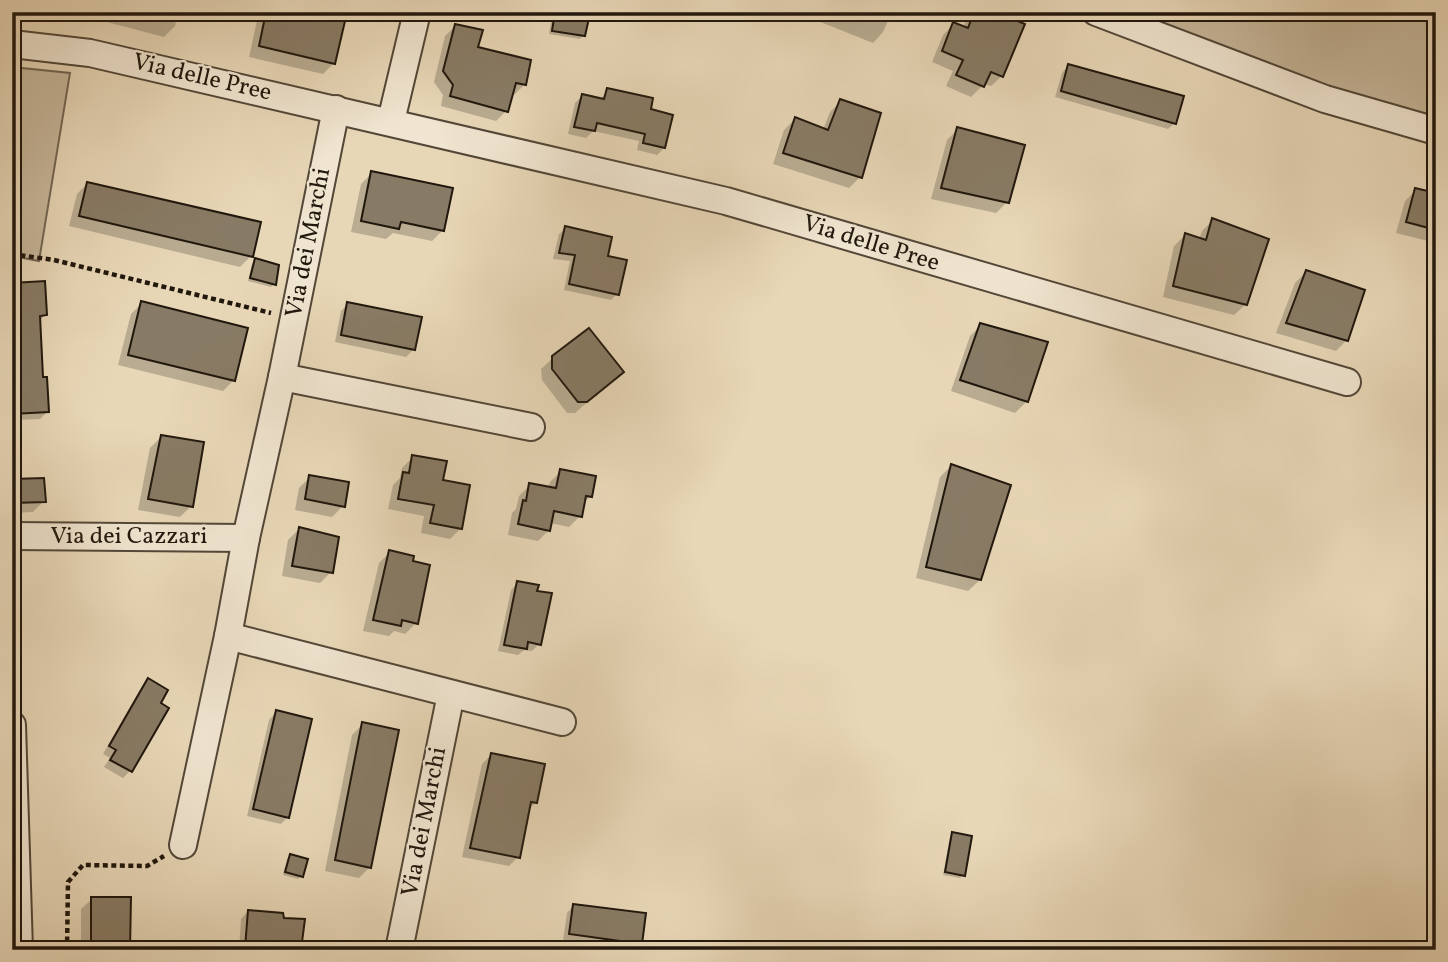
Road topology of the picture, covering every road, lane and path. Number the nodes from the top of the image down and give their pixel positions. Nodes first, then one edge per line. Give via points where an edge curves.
1 (417, 12) edge
2 (1096, 12) edge
3 (12, 44) edge
4 (336, 109) junction
5 (391, 121) junction
6 (1436, 131) edge
7 (12, 254) edge
8 (277, 314) dead end
9 (282, 377) junction
10 (1347, 382) dead end
11 (531, 427) dead end
12 (12, 536) edge
13 (246, 538) junction
14 (228, 636) junction
15 (451, 694) junction
16 (562, 722) dead end
17 (12, 725) edge
18 (183, 845) joint
19 (19, 950) edge
20 (67, 950) edge
21 (399, 950) edge

1 - 5 street
2 - 6 street via 1325,99
3 - 4 street, Via delle Pree via 90,53
4 - 5 street, Via delle Pree
4 - 9 street, Via dei Marchi
5 - 10 street, Via delle Pree via 726,201
7 - 8 path
9 - 11 street
9 - 13 street, Via dei Marchi
12 - 13 street, Via dei Cazzari
13 - 14 street, Via dei Marchi
14 - 15 street
14 - 18 street, Via dei Marchi
15 - 16 street
15 - 21 street, Via dei Marchi
17 - 19 street
18 - 20 path via 147,866 83,864 68,881

